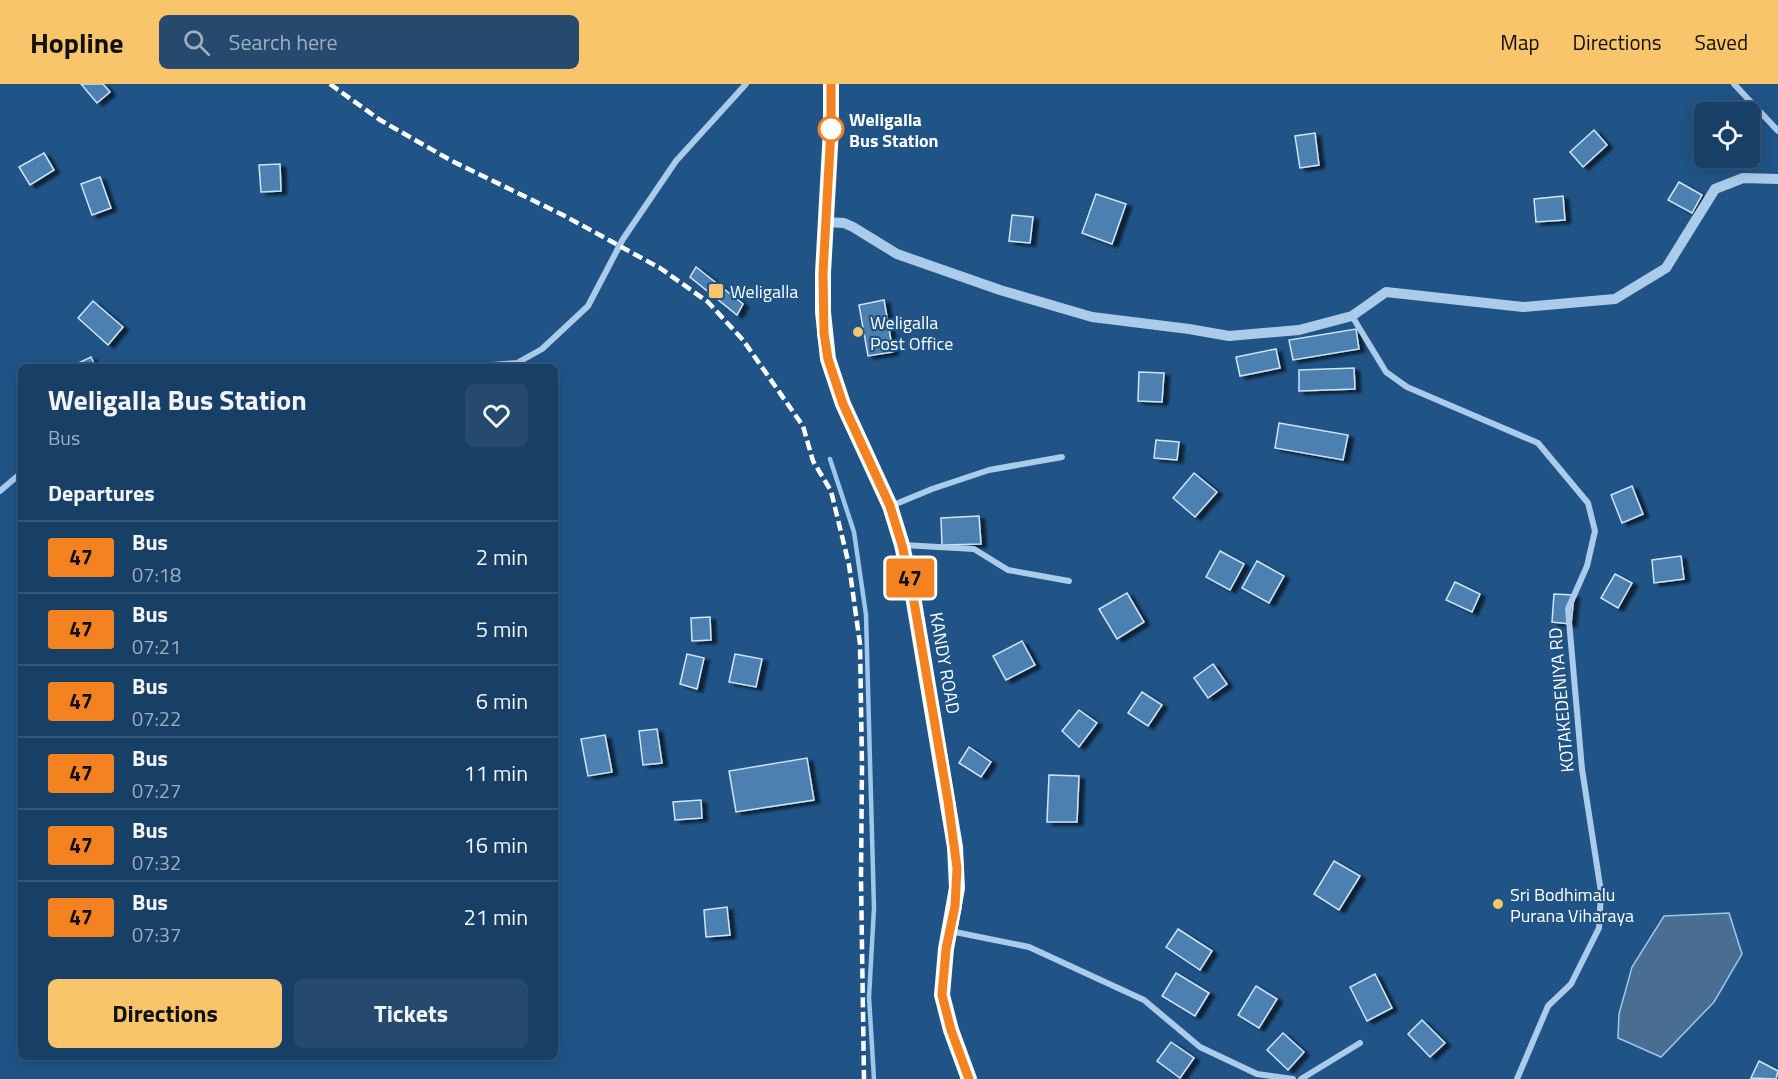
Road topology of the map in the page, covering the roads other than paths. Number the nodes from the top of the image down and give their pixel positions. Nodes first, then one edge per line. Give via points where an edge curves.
1 (746, 84) edge
2 (831, 84) edge
3 (1734, 84) edge
4 (1778, 131) edge
5 (1778, 179) edge
6 (826, 222) junction
7 (1352, 316) junction
8 (504, 364) edge
9 (1062, 457) dead end
10 (18, 476) edge
11 (0, 491) edge
12 (890, 506) junction
13 (902, 545) junction
14 (1069, 581) dead end
15 (950, 931) junction
16 (1360, 1043) dead end
17 (969, 1079) edge
18 (1293, 1079) edge
19 (1301, 1079) edge
20 (1517, 1079) edge

1 - 8 street via 676,160 623,239 588,306 542,349 517,363
2 - 6 highway, KANDY ROAD
3 - 4 street
5 - 7 street via 1743,178 1715,189 1666,268 1615,299 1522,307 1386,292
6 - 7 street via 853,227 897,255 1092,317 1229,336 1299,330
6 - 12 highway, KANDY ROAD via 823,312 828,359 843,404
7 - 20 street, KOTAKEDENIYA RD via 1386,372 1407,387 1538,443 1588,503 1595,531 1587,566 1568,609 1582,769 1601,892 1599,928 1571,984 1548,1006
9 - 12 street via 989,470
10 - 11 street
12 - 13 highway, KANDY ROAD
13 - 14 street via 974,549 1008,570
13 - 15 highway, KANDY ROAD via 955,847 957,888
15 - 17 highway, KANDY ROAD via 942,995
15 - 18 street via 1029,947 1144,1000 1200,1047 1257,1074
16 - 19 street

